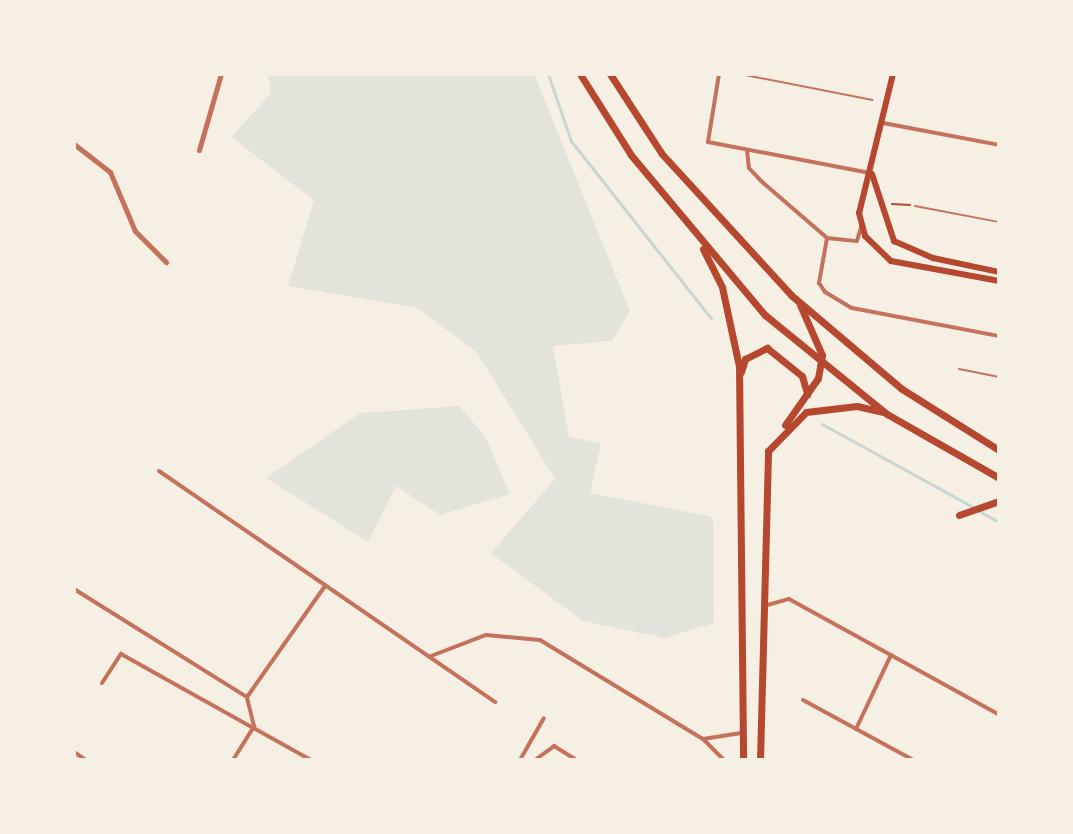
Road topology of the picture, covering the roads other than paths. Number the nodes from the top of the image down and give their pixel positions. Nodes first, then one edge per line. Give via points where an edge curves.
1 (221, 74) edge
2 (580, 74) edge
3 (610, 74) edge
4 (719, 74) edge
5 (740, 74) edge
6 (893, 74) edge
7 (872, 100) dead end
8 (883, 123) junction
9 (74, 144) edge
10 (999, 145) edge
11 (199, 150) dead end
12 (747, 150) junction
13 (872, 174) junction
14 (915, 206) road end
15 (999, 222) edge
16 (862, 224) junction
17 (827, 238) junction
18 (699, 240) junction
19 (166, 262) dead end
20 (999, 272) edge
21 (999, 281) edge
22 (794, 297) junction
23 (999, 336) edge
24 (959, 369) dead end
25 (999, 377) edge
26 (739, 381) junction
27 (806, 396) junction
28 (887, 414) junction
29 (773, 439) junction
30 (999, 450) edge
31 (159, 471) dead end
32 (999, 478) edge
33 (999, 501) edge
34 (959, 515) dead end
35 (325, 586) junction
36 (74, 589) edge
37 (764, 606) junction
38 (891, 655) junction
39 (431, 656) junction
40 (102, 683) dead end
41 (247, 697) junction
42 (803, 700) dead end
43 (495, 702) dead end
44 (998, 714) edge
45 (544, 718) dead end
46 (746, 724) junction
47 (254, 726) junction
48 (855, 729) junction
49 (703, 739) junction
50 (74, 752) edge
51 (910, 759) edge
52 (86, 760) edge
53 (233, 760) edge
54 (311, 760) edge
55 (520, 760) edge
56 (535, 760) edge
57 (576, 760) edge
58 (724, 760) edge
59 (743, 760) edge
60 (760, 760) edge

1 - 11 street
2 - 18 main road via 631,155
3 - 22 main road via 662,154
4 - 12 street via 708,142
5 - 7 lane
6 - 8 main road
8 - 10 street
8 - 13 main road
9 - 19 street via 110,172 135,231
12 - 13 street
12 - 17 street via 749,168
13 - 16 main road
13 - 20 main road via 884,228 907,250
14 - 15 lane
16 - 17 street via 857,241
16 - 21 main road via 891,261
17 - 23 street via 819,283 838,301
18 - 26 main road via 722,287
18 - 28 main road via 765,315
22 - 27 main road via 822,355
22 - 30 main road via 902,389
24 - 25 lane
26 - 27 main road via 745,359 767,348 802,376
26 - 46 main road
27 - 29 main road
28 - 29 main road via 819,408
28 - 32 main road
29 - 37 main road
31 - 35 street
33 - 34 main road
35 - 39 street
35 - 41 street
36 - 41 street
37 - 38 street via 789,599
37 - 60 main road
38 - 44 street
38 - 48 street
39 - 43 street
39 - 49 street via 486,635 540,640
40 - 47 street via 121,654
41 - 47 street
42 - 48 street
45 - 55 street
46 - 49 street via 737,738
46 - 59 main road
47 - 53 street
47 - 54 street
48 - 51 street
49 - 58 street
50 - 52 street
56 - 57 street via 554,746

